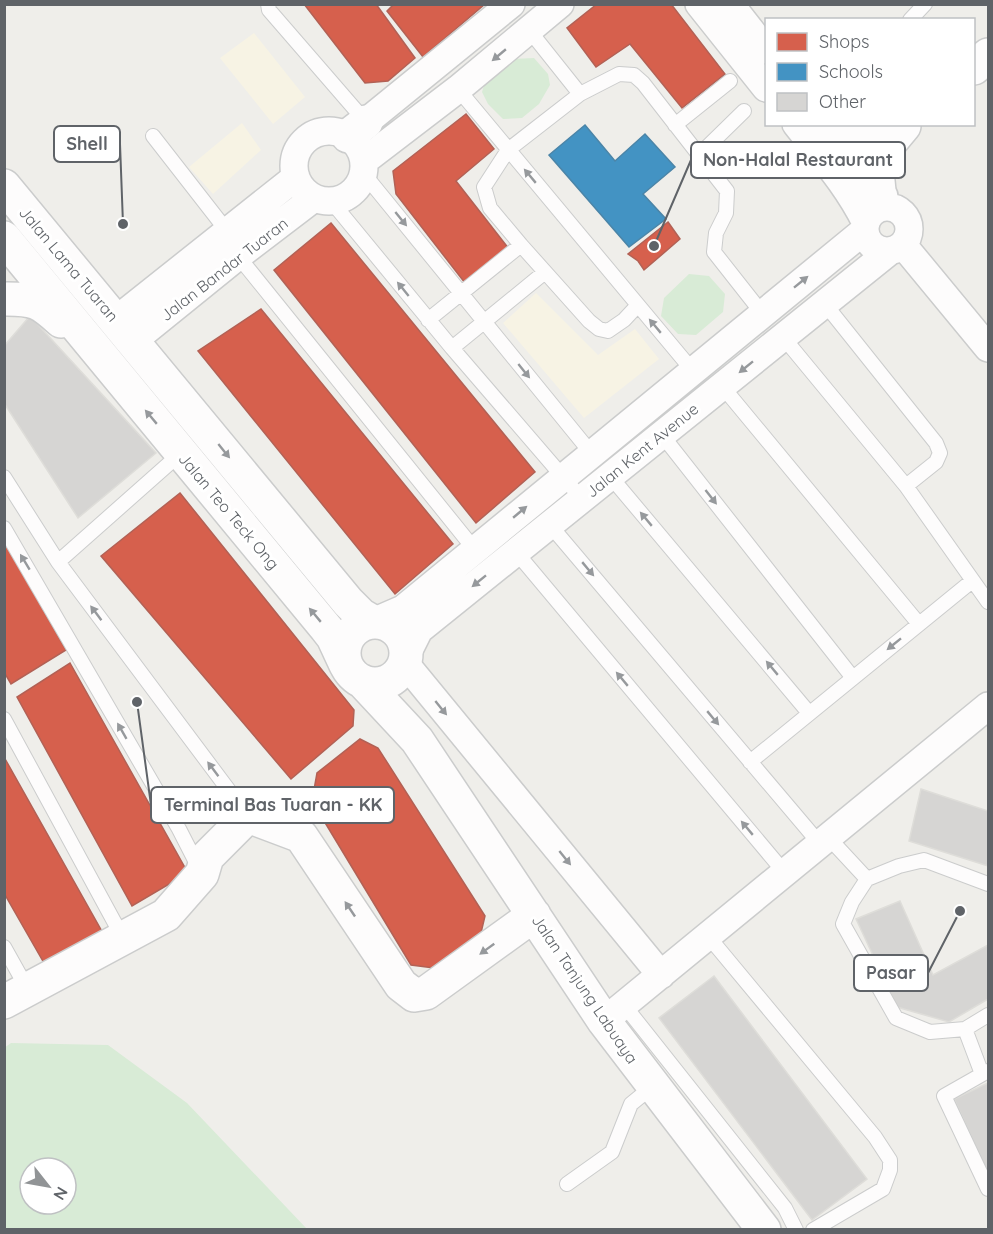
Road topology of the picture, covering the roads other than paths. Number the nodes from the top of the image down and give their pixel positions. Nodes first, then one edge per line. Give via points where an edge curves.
1 (268, 4) edge
2 (512, 4) edge
3 (560, 4) edge
4 (699, 4) edge
5 (730, 4) edge
6 (925, 4) edge
7 (912, 18) edge
8 (529, 30) junction
9 (765, 49) edge
10 (988, 55) edge
11 (975, 67) edge
12 (730, 81) dead end
13 (765, 87) edge
14 (458, 90) junction
15 (580, 93) junction
16 (744, 111) dead end
17 (675, 125) junction
18 (798, 126) edge
19 (828, 126) edge
20 (831, 126) edge
21 (896, 126) edge
22 (899, 126) edge
23 (899, 126) edge
24 (153, 136) dead end
25 (360, 148) junction
26 (508, 150) junction
27 (699, 155) junction
28 (847, 169) junction
29 (296, 177) junction
30 (4, 186) edge
31 (886, 199) junction
32 (323, 200) junction
33 (866, 226) junction
34 (227, 231) junction
35 (4, 238) edge
36 (521, 245) junction
37 (896, 248) junction
38 (61, 254) junction
39 (238, 256) junction
40 (545, 272) junction
41 (34, 274) junction
42 (462, 294) junction
43 (6, 300) edge
44 (825, 304) junction
45 (638, 305) junction
46 (762, 313) junction
47 (428, 320) junction
48 (484, 322) junction
49 (124, 330) junction
50 (783, 337) junction
51 (452, 348) junction
52 (988, 348) edge
53 (101, 358) junction
54 (693, 370) junction
55 (722, 386) junction
56 (662, 435) junction
57 (181, 453) junction
58 (591, 454) junction
59 (610, 476) junction
60 (4, 477) edge
61 (564, 477) junction
62 (906, 486) junction
63 (582, 499) junction
64 (550, 525) junction
65 (4, 528) edge
66 (474, 550) junction
67 (516, 552) junction
68 (58, 562) junction
69 (972, 581) junction
70 (988, 602) edge
71 (373, 622) junction
72 (919, 624) junction
73 (402, 665) junction
74 (354, 673) junction
75 (853, 678) junction
76 (988, 706) edge
77 (809, 713) junction
78 (4, 719) edge
79 (417, 740) junction
80 (750, 762) junction
81 (248, 816) junction
82 (824, 841) junction
83 (785, 873) junction
84 (202, 874) junction
85 (867, 879) junction
86 (988, 884) edge
87 (534, 915) junction
88 (708, 936) junction
89 (123, 938) junction
90 (4, 947) edge
91 (661, 975) junction
92 (16, 996) edge
93 (614, 1013) junction
94 (988, 1015) edge
95 (965, 1029) junction
96 (985, 1073) edge
97 (653, 1086) junction
98 (567, 1184) dead end
99 (988, 1190) edge
100 (764, 1230) edge
101 (796, 1230) edge
102 (813, 1230) edge

1 - 25 lane
2 - 25 street
3 - 8 street
4 - 13 street
5 - 9 street
6 - 7 lane
8 -> 14 street
8 - 15 lane
10 - 11 street
12 - 17 lane
14 - 25 street
14 - 26 lane
15 - 17 lane via 619,74 634,75
15 - 26 lane
16 - 27 lane
17 - 27 lane
18 - 28 street
19 - 28 street
20 - 21 street via 848,135
22 - 28 street
23 - 31 street via 884,150 877,171
24 - 34 lane
25 - 29 street via 337,131 314,134 298,150 294,162
25 - 32 street via 359,184 342,199
25 -> 42 lane
26 - 36 lane via 484,187 490,208
45 -> 26 lane
27 - 46 lane via 727,191 726,213 716,233 714,252
28 - 31 street
28 - 33 street
29 - 32 street via 300,185
29 - 34 street, Jalan Bandar Tuaran
30 - 38 street, Jalan Lama Tuaran
31 - 33 street
31 - 37 street via 902,212 909,225 907,239
32 - 39 street, Jalan Bandar Tuaran
47 -> 32 lane
33 - 37 street via 870,244 876,248
46 -> 33 street, Jalan Kent Avenue
34 - 49 street, Jalan Bandar Tuaran
35 - 41 street, Jalan Lama Tuaran
36 - 40 lane
36 - 42 lane
37 - 44 street, Jalan Kent Avenue
37 - 52 street
38 - 41 street
38 - 49 street, Jalan Lama Tuaran
39 - 49 street, Jalan Bandar Tuaran
39 - 66 lane
40 - 45 lane via 599,328 608,331
40 - 48 lane
41 - 43 street
41 - 53 street, Jalan Lama Tuaran
42 - 47 lane
42 - 48 lane
43 - 53 street via 27,299 44,306
44 - 50 street, Jalan Kent Avenue
44 - 62 lane via 936,443 940,453 936,462
54 -> 45 lane
46 - 54 street, Jalan Kent Avenue
47 - 51 lane
48 - 51 lane
48 -> 58 lane
49 - 53 street
49 -> 71 street, Jalan Teo Teck Ong via 348,602
50 -> 55 street, Jalan Kent Avenue
50 - 62 lane
51 - 61 lane
57 -> 53 street, Jalan Teo Teck Ong
54 - 58 street, Jalan Kent Avenue
55 - 56 street, Jalan Kent Avenue
55 - 72 lane
56 - 59 street, Jalan Kent Avenue
56 -> 75 lane
57 - 68 lane
74 -> 57 street, Jalan Teo Teck Ong via 333,637
58 - 61 street, Jalan Kent Avenue
59 - 63 street, Jalan Kent Avenue
77 -> 59 lane
60 - 68 lane
61 - 63 lane
66 -> 61 street, Jalan Kent Avenue
62 - 69 lane
63 - 64 street, Jalan Kent Avenue
64 - 67 street, Jalan Kent Avenue
64 -> 80 lane
84 -> 65 lane
66 - 71 street, Jalan Kent Avenue via 403,609
67 -> 73 street, Jalan Kent Avenue via 419,630
83 -> 67 lane
81 -> 68 lane
69 - 70 lane
69 - 72 lane
71 - 73 street via 395,630 404,642
71 - 74 street via 361,626 347,639 344,652
72 -> 75 lane
73 - 74 street via 380,683
73 - 79 street via 402,699
73 -> 91 street
74 - 79 street, Jalan Teo Teck Ong
75 - 77 lane
76 - 82 street
77 - 80 lane
78 - 89 lane
79 - 87 street, Jalan Tanjung Labuaya
80 - 82 lane
81 - 84 street via 207,857
87 -> 81 street via 426,993 414,995 402,985 301,836
82 - 83 street
82 - 85 lane
83 - 88 street
84 - 89 street via 166,915
85 - 86 lane via 924,860
85 - 95 lane via 843,924 896,1018 930,1032
87 - 93 street, Jalan Tanjung Labuaya
88 - 91 street
88 - 102 lane via 890,1160 883,1189
89 - 92 street
90 - 92 lane
91 - 93 street
93 - 97 street, Jalan Tanjung Labuaya
93 - 101 lane via 785,1208
94 - 95 lane
95 - 96 lane
96 - 99 lane via 944,1096
97 - 98 lane via 631,1104 612,1152
97 - 100 street, Jalan Tanjung Labuaya

